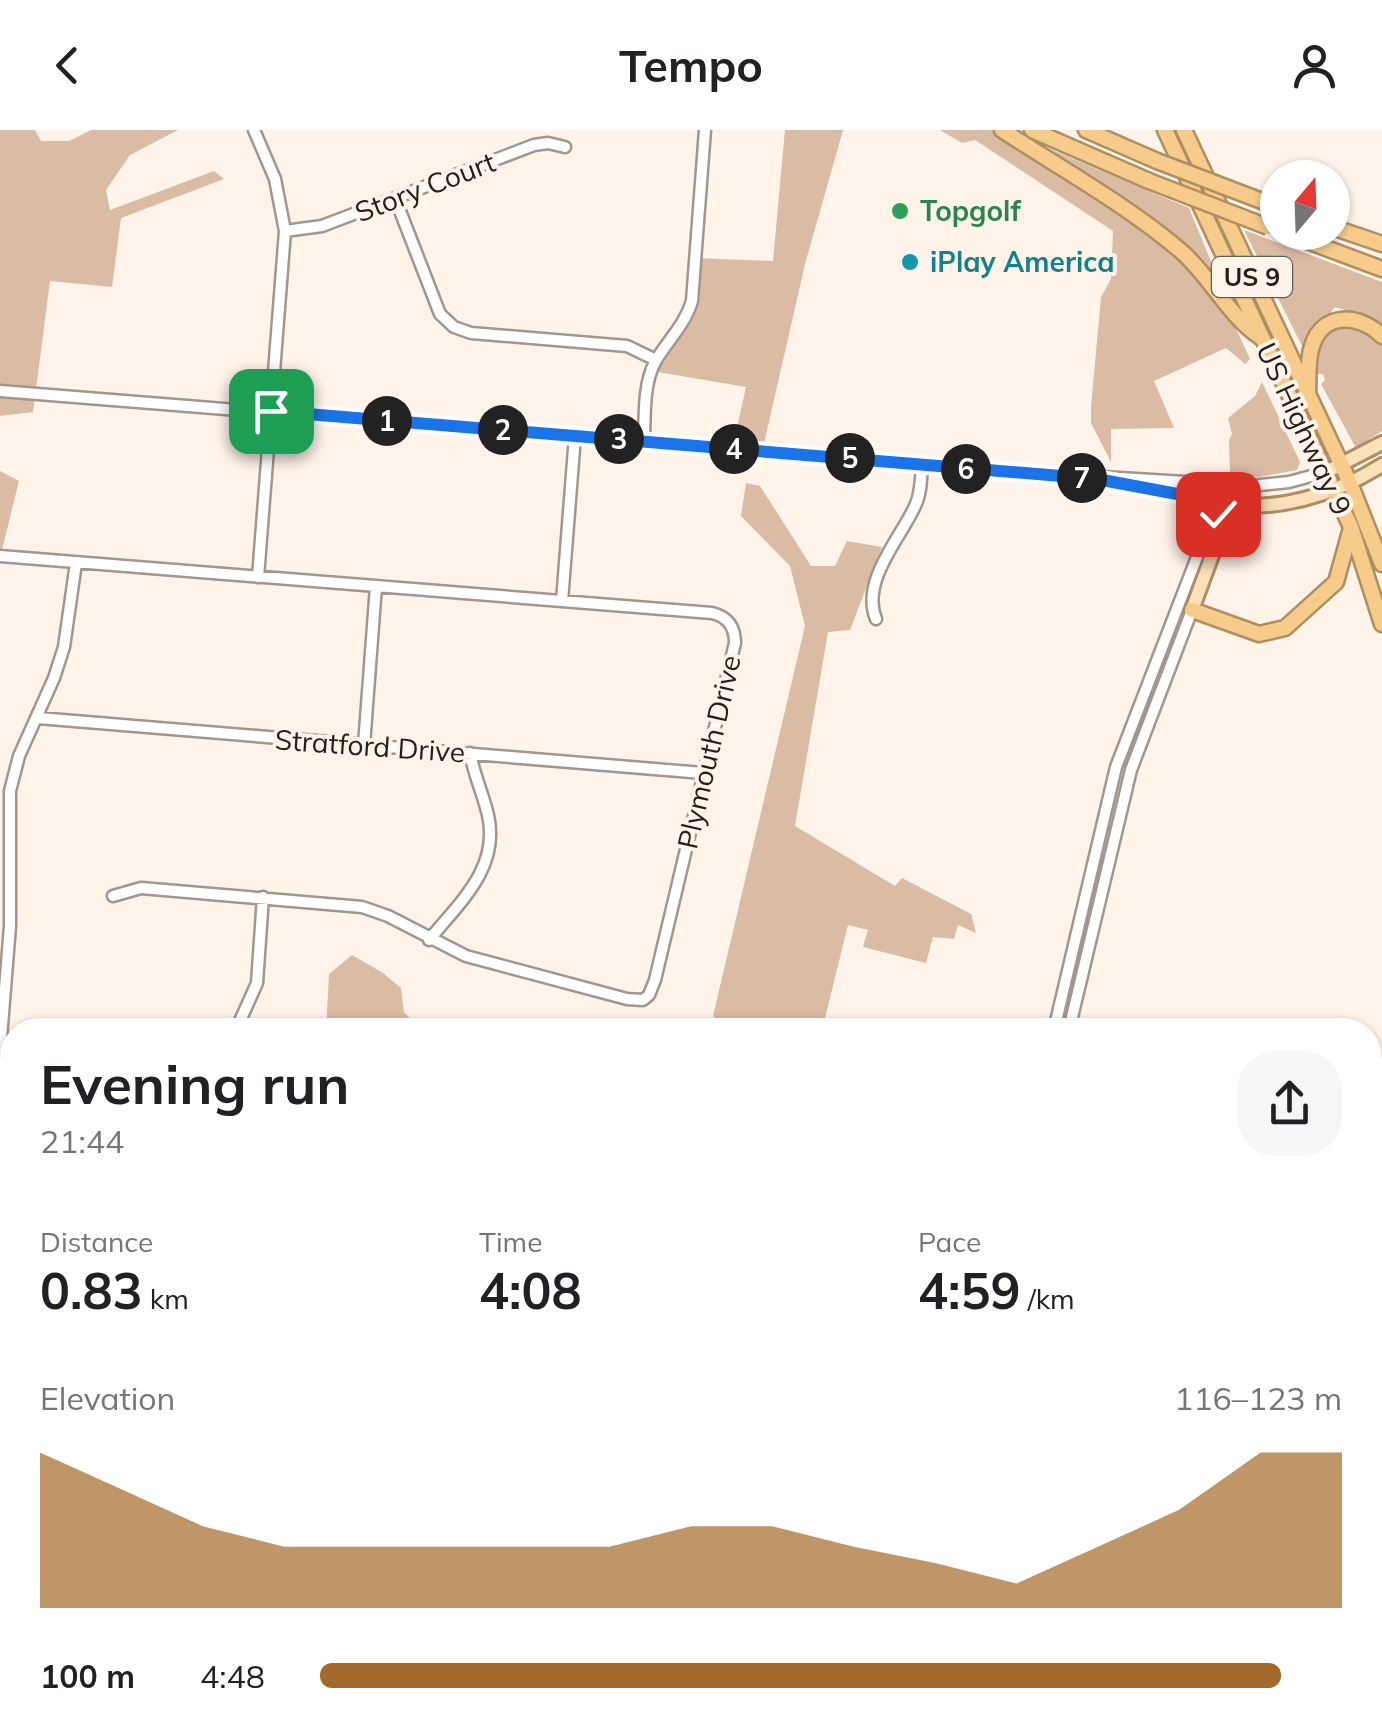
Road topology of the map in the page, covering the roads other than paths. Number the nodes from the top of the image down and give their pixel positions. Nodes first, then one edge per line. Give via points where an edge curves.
1 (254, 130) edge
2 (705, 130) edge
3 (1002, 130) edge
4 (1032, 130) edge
5 (1086, 130) edge
6 (1165, 130) edge
7 (1184, 130) edge
8 (565, 146) dead end
9 (395, 198) junction
10 (1260, 200) edge
11 (1260, 224) edge
12 (284, 231) junction
13 (1350, 233) edge
14 (1381, 243) edge
15 (1332, 250) edge
16 (1382, 268) edge
17 (1382, 336) edge
18 (1260, 337) junction
19 (656, 360) junction
20 (0, 391) edge
21 (1308, 394) junction
22 (271, 411) junction
23 (575, 436) junction
24 (644, 441) junction
25 (1382, 442) edge
26 (1342, 465) junction
27 (922, 466) junction
28 (1382, 466) edge
29 (1326, 472) junction
30 (1097, 479) junction
31 (1350, 483) junction
32 (1218, 486) junction
33 (1334, 490) junction
34 (1216, 502) junction
35 (1351, 527) junction
36 (0, 556) edge
37 (76, 563) junction
38 (1382, 564) edge
39 (258, 577) junction
40 (376, 586) junction
41 (562, 601) junction
42 (1192, 610) junction
43 (1173, 618) junction
44 (876, 619) dead end
45 (1382, 624) edge
46 (1158, 656) junction
47 (1172, 662) junction
48 (38, 718) junction
49 (364, 744) junction
50 (470, 754) junction
51 (704, 773) junction
52 (1099, 836) junction
53 (1113, 839) junction
54 (113, 896) dead end
55 (264, 897) junction
56 (430, 940) junction
57 (3, 1018) edge
58 (241, 1018) edge
59 (1057, 1018) edge
60 (1072, 1018) edge

1 - 12 street via 274,179
2 - 19 street via 692,301
3 - 18 highway via 1178,248 1243,326
4 - 11 highway, bridge
5 - 10 highway, bridge
6 - 18 highway, US Highway 9 / US 9
7 - 21 highway, US Highway 9 / US 9
8 - 9 street, Story Court via 534,145
9 - 12 street, Story Court via 322,226
9 - 19 street via 437,308 454,327 628,346
12 - 22 street
13 - 14 highway
15 - 16 highway
17 - 21 highway via 1353,319 1329,324 1311,349
18 - 29 highway, US Highway 9 / US 9
19 - 24 street
20 - 22 street
21 - 26 highway, US Highway 9 / US 9
22 - 23 street
22 - 39 street
23 - 24 street
23 - 41 street
24 - 27 street
25 - 26 main road
26 - 29 main road
26 - 31 highway, US Highway 9 / US 9
27 - 30 street
27 - 44 street via 916,504 882,563
28 - 31 main road
29 - 32 street via 1273,485
29 - 33 highway, US Highway 9 / US 9
30 - 32 street
30 - 34 street
31 - 33 main road
31 - 38 highway, US Highway 9 / US 9
32 - 34 street
33 - 34 main road via 1266,505
33 - 35 highway, US Highway 9 / US 9
34 - 42 main road via 1214,550
34 - 43 street
35 - 42 highway via 1336,582 1285,628 1258,634
35 - 45 highway, US Highway 9 / US 9
36 - 37 street, Plymouth Drive
37 - 39 street, Plymouth Drive
37 - 48 street via 64,647
39 - 40 street, Plymouth Drive
40 - 41 street, Plymouth Drive
40 - 49 street
41 - 51 street, Plymouth Drive via 712,613 728,620 735,643
42 - 43 street
42 - 47 street
43 - 46 street
46 - 47 street
46 - 52 street via 1116,767
47 - 53 street via 1135,757
48 - 49 street, Stratford Drive
48 - 57 street via 10,791
49 - 50 street, Stratford Drive
50 - 51 street, Stratford Drive
50 - 56 street via 489,819 488,854 476,884
51 - 56 street, Plymouth Drive via 655,980 643,1000 479,960
52 - 53 street
52 - 59 street
53 - 60 street
54 - 55 street, Plymouth Drive via 141,888
55 - 56 street, Plymouth Drive via 362,906
55 - 58 street via 257,983

